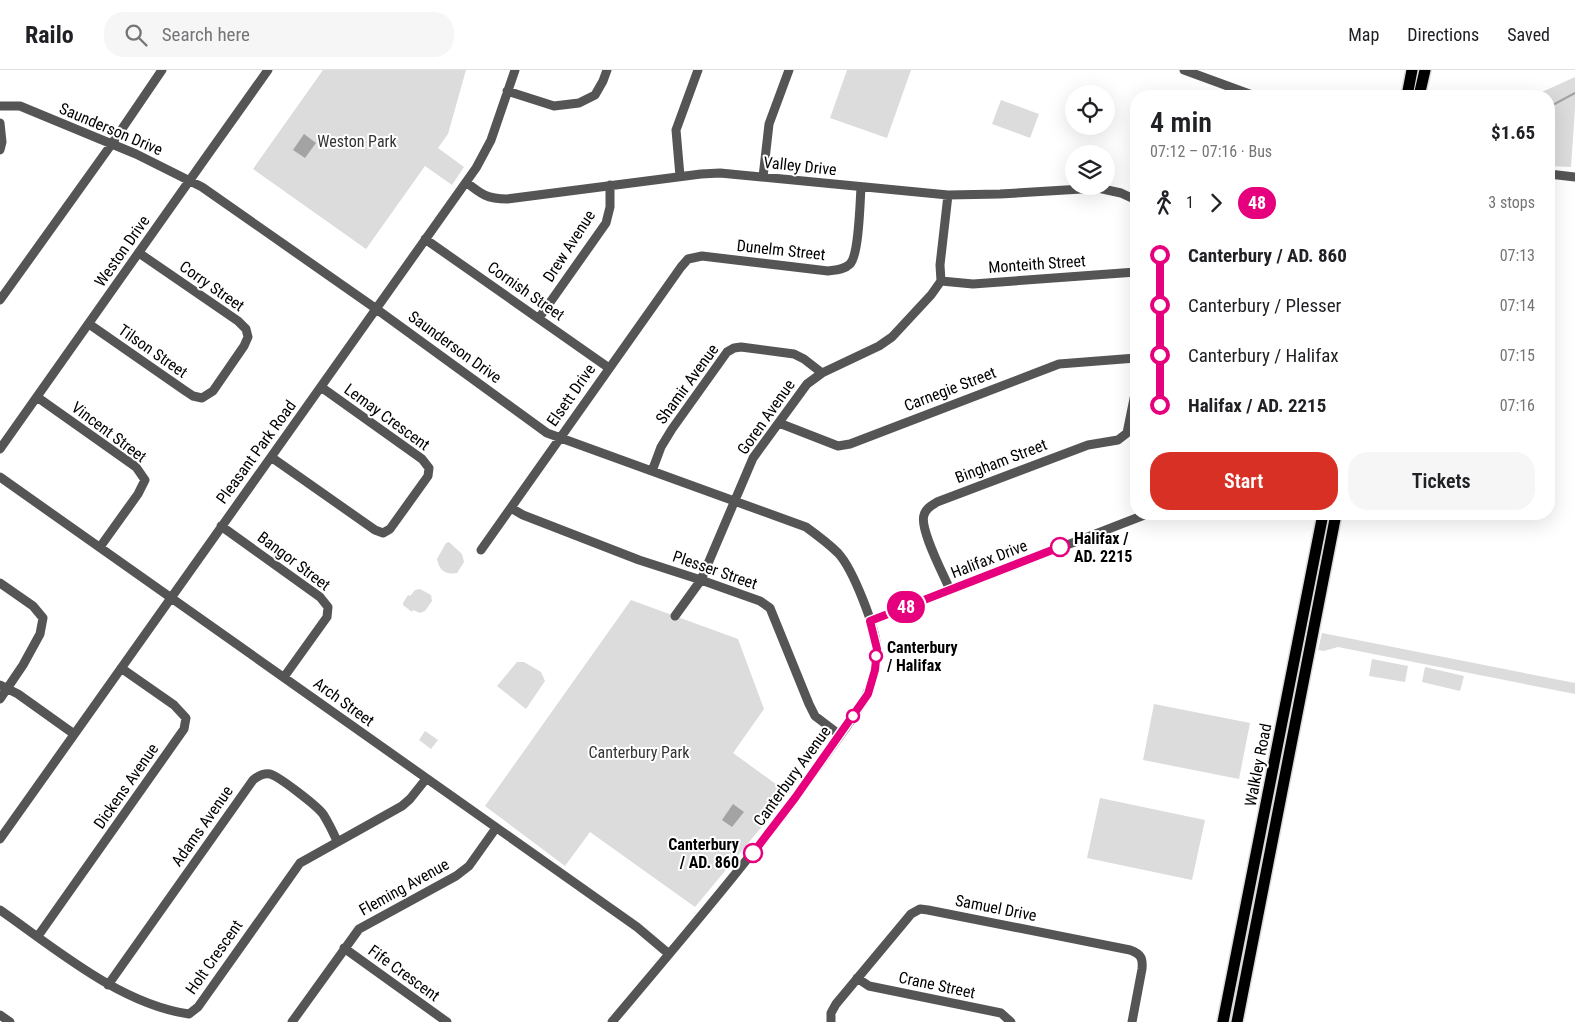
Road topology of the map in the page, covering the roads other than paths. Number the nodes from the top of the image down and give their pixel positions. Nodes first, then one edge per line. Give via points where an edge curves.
1 (162, 70) edge
2 (268, 70) edge
3 (515, 70) edge
4 (607, 70) edge
5 (698, 70) edge
6 (789, 70) edge
7 (1184, 70) edge
8 (1412, 70) edge
9 (1425, 70) edge
10 (1203, 73) edge
11 (1230, 87) junction
12 (1229, 90) edge
13 (1238, 90) edge
14 (1408, 90) edge
15 (1420, 90) edge
16 (507, 91) junction
17 (0, 106) edge
18 (0, 123) edge
19 (111, 145) junction
20 (0, 150) edge
21 (1555, 174) edge
22 (680, 176) junction
23 (1575, 176) edge
24 (763, 177) junction
25 (189, 180) junction
26 (466, 182) junction
27 (610, 185) junction
28 (860, 186) junction
29 (948, 196) junction
30 (1130, 197) edge
31 (425, 239) junction
32 (139, 253) junction
33 (688, 259) joint
34 (1130, 272) edge
35 (941, 281) junction
36 (0, 300) edge
37 (375, 308) junction
38 (539, 318) junction
39 (90, 324) junction
40 (1130, 358) edge
41 (609, 368) junction
42 (822, 373) junction
43 (321, 387) junction
44 (37, 397) junction
45 (202, 398) joint
46 (1130, 418) edge
47 (779, 423) junction
48 (559, 438) junction
49 (0, 449) edge
50 (271, 457) junction
51 (652, 471) junction
52 (0, 477) edge
53 (735, 501) junction
54 (511, 508) junction
55 (1131, 520) edge
56 (1322, 520) edge
57 (1335, 520) edge
58 (221, 526) junction
59 (100, 547) junction
60 (481, 550) dead end
61 (1313, 569) junction
62 (1326, 571) junction
63 (701, 580) junction
64 (0, 583) edge
65 (950, 590) junction
66 (172, 597) junction
67 (675, 616) dead end
68 (870, 621) junction
69 (1301, 630) junction
70 (1314, 631) junction
71 (121, 668) junction
72 (284, 677) junction
73 (4, 687) edge
74 (0, 699) edge
75 (74, 734) junction
76 (840, 734) junction
77 (1273, 770) junction
78 (1286, 772) junction
79 (426, 779) junction
80 (496, 828) junction
81 (0, 839) edge
82 (337, 841) junction
83 (1248, 901) junction
84 (1260, 903) junction
85 (0, 910) edge
86 (38, 936) junction
87 (344, 948) junction
88 (669, 954) junction
89 (856, 978) junction
90 (108, 985) junction
91 (0, 1015) edge
92 (10, 1022) edge
93 (292, 1022) edge
94 (447, 1022) edge
95 (612, 1022) edge
96 (831, 1022) edge
97 (1011, 1022) edge
98 (1132, 1022) edge
99 (1225, 1022) edge
100 (1236, 1022) edge

1 - 19 street
2 - 25 street, Weston Drive
3 - 16 street, Pleasant Park Road
4 - 16 street via 595,95 579,103 554,106
5 - 22 street via 676,130
6 - 24 street via 769,124
7 - 10 street
8 - 14 main road
9 - 15 main road
10 - 11 street
11 - 12 street
11 - 13 street
16 - 26 street, Pleasant Park Road via 491,140
17 - 19 street, Saunderson Drive via 20,106
18 - 20 street
19 - 25 street, Saunderson Drive
19 - 36 street
21 - 23 street
22 - 24 street, Valley Drive via 720,173
22 - 27 street, Valley Drive
24 - 28 street, Valley Drive
25 - 32 street, Weston Drive
25 - 37 street, Saunderson Drive
26 - 27 street, Valley Drive via 494,198
26 - 31 street, Pleasant Park Road
27 - 38 street, Drew Avenue via 606,223
28 - 29 street, Valley Drive
28 - 33 street, Dunelm Street via 855,253 851,264 844,269 702,256
29 - 30 street, Valley Drive via 1098,188
29 - 35 street
31 - 37 street, Pleasant Park Road
31 - 38 street, Cornish Street
32 - 39 street, Weston Drive
32 - 45 street, Corry Street via 246,329 248,337 244,346 213,390
33 - 41 street, Elsett Drive
34 - 35 street, Monteith Street via 973,284
35 - 42 street, Goren Avenue via 892,337
37 - 43 street, Pleasant Park Road
37 - 48 street, Saunderson Drive via 547,433
38 - 41 street, Cornish Street
39 - 44 street, Weston Drive
39 - 45 street, Tilson Street via 193,396
40 - 47 street, Carnegie Street via 1059,364 850,444 838,446
41 - 48 street, Elsett Drive
42 - 47 street, Goren Avenue via 807,384
42 - 51 street, Shamir Avenue via 794,354 741,347 727,352 661,446
43 - 50 street, Pleasant Park Road
43 - 50 street, Lemay Crescent via 422,459 429,468 428,476 401,514 390,529 383,533 375,530
44 - 49 street, Weston Drive
44 - 59 street, Vincent Street via 136,467 145,480
46 - 65 street, Bingham Street via 1127,433 1118,440 1088,445 928,508 923,522
47 - 53 street, Goren Avenue via 753,458
48 - 51 street, Saunderson Drive
48 - 54 street, Elsett Drive
50 - 58 street, Pleasant Park Road
51 - 53 street, Saunderson Drive
52 - 59 street, Arch Street
53 - 63 street, Goren Avenue
53 - 68 street, Saunderson Drive via 806,527 823,538 839,554 854,580
54 - 60 street, Elsett Drive
54 - 63 street, Plesser Street via 630,556
55 - 65 street, Halifax Drive
56 - 61 main road, Walkley Road
57 - 62 main road, Walkley Road
58 - 66 street, Pleasant Park Road
58 - 72 street, Bangor Street via 320,597 328,607 327,617
59 - 66 street, Arch Street
61 - 62 main road
61 - 69 main road, Walkley Road
62 - 70 main road, Walkley Road
63 - 67 street, Goren Avenue
63 - 76 street, Plesser Street via 760,601 770,608 815,716
64 - 73 street via 33,606 43,618 40,634
65 - 68 street, Halifax Drive
66 - 71 street, Pleasant Park Road
66 - 72 street, Arch Street
68 - 76 street, Canterbury Avenue via 877,649 875,670 868,694
69 - 70 main road
69 - 77 main road, Walkley Road
70 - 78 main road, Walkley Road
71 - 75 street, Pleasant Park Road
71 - 86 street, Dickens Avenue via 174,705 186,718 184,729
72 - 79 street, Arch Street
73 - 74 street
73 - 75 street
75 - 81 street, Pleasant Park Road
76 - 88 street, Canterbury Avenue via 748,860
77 - 78 main road
77 - 83 main road, Walkley Road
78 - 84 main road, Walkley Road
79 - 80 street, Arch Street
79 - 82 street, Holt Crescent via 402,806
80 - 87 street, Fleming Avenue via 469,866 359,929
80 - 88 street, Arch Street via 637,927
82 - 90 street, Holt Crescent via 300,863 198,1007 189,1014 173,1012
82 - 90 street, Adams Avenue via 323,814 315,806 276,777 260,775 253,780
83 - 84 main road
83 - 99 main road, Walkley Road
84 - 100 main road, Walkley Road
85 - 86 street, Holt Crescent
86 - 90 street, Holt Crescent
87 - 93 street, Fleming Avenue
87 - 94 street, Fife Crescent
88 - 95 street, Canterbury Avenue
89 - 96 street, Samuel Drive via 836,1004
89 - 97 street, Crane Street via 869,986 1001,1014
89 - 98 street, Samuel Drive via 911,914 928,910 1139,953 1143,960
91 - 92 street

